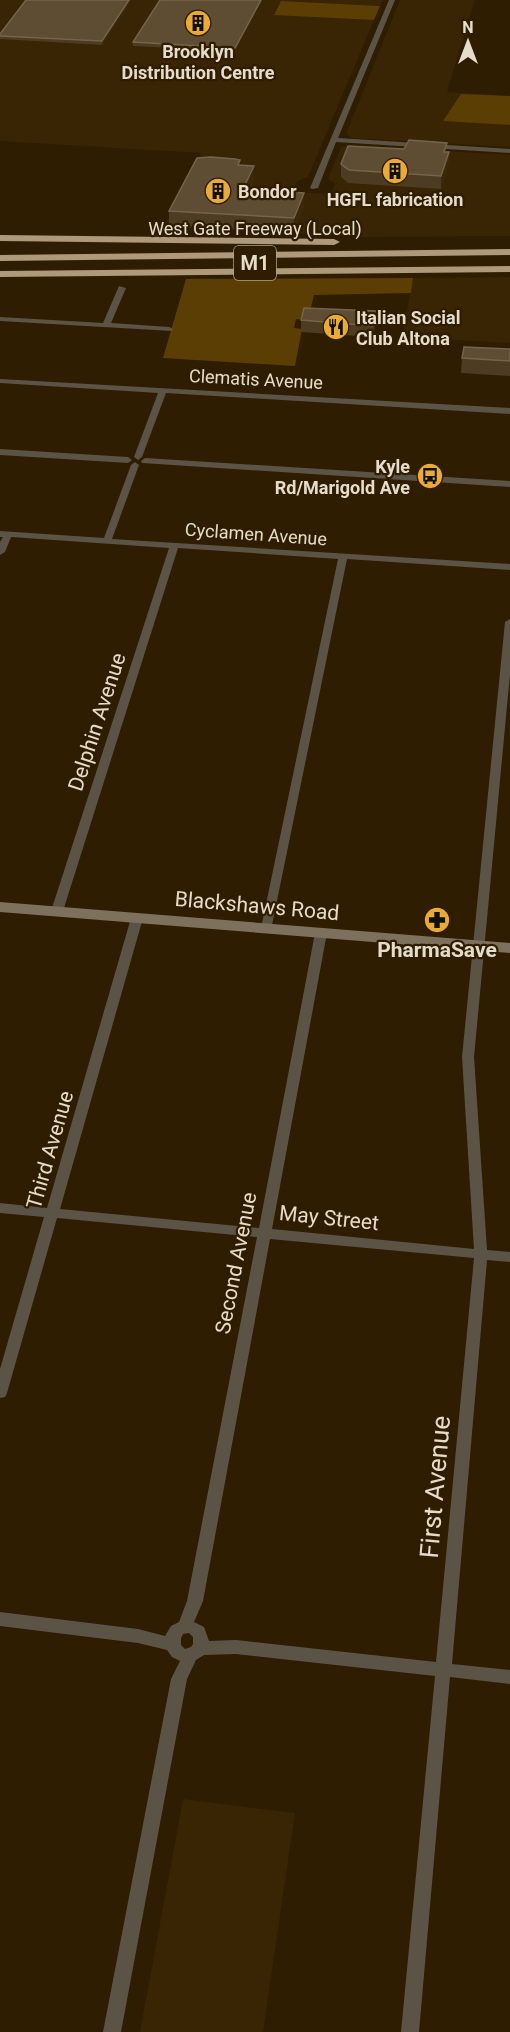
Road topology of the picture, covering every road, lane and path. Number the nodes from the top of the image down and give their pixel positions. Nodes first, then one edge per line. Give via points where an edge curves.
1 (392, 0) edge
2 (335, 140) junction
3 (510, 151) edge
4 (314, 188) dead end
5 (0, 238) edge
6 (510, 243) edge
7 (465, 244) junction
8 (0, 248) edge
9 (510, 252) edge
10 (0, 258) edge
11 (510, 261) edge
12 (0, 265) edge
13 (510, 269) edge
14 (238, 272) junction
15 (0, 274) edge
16 (0, 283) edge
17 (122, 288) dead end
18 (0, 319) edge
19 (106, 325) junction
20 (169, 328) dead end
21 (0, 381) edge
22 (163, 390) junction
23 (510, 411) edge
24 (0, 452) edge
25 (137, 461) junction
26 (510, 484) edge
27 (4, 535) edge
28 (107, 541) junction
29 (174, 546) junction
30 (0, 552) edge
31 (343, 556) junction
32 (510, 567) edge
33 (510, 622) edge
34 (0, 907) edge
35 (57, 911) junction
36 (137, 918) junction
37 (267, 928) junction
38 (321, 933) junction
39 (479, 946) junction
40 (510, 948) edge
41 (0, 1208) edge
42 (52, 1213) junction
43 (265, 1233) junction
44 (481, 1254) junction
45 (510, 1257) edge
46 (0, 1393) edge
47 (0, 1619) edge
48 (187, 1641) junction
49 (443, 1670) junction
50 (510, 1677) edge
51 (112, 2032) edge
52 (410, 2032) edge

1 - 2 street
2 - 3 street
2 - 4 street
5 - 7 highway
6 - 7 highway, West Gate Freeway (Local) / M1
7 - 8 highway, West Gate Freeway (Local) / M1
9 - 10 highway, M1
11 - 12 highway, M1
13 - 14 highway, M1
14 - 15 highway, M1
14 - 16 highway
17 - 19 street
18 - 19 street
19 - 20 street
21 - 22 street, Clematis Avenue
22 - 23 street, Clematis Avenue
22 - 25 street
24 - 25 street
25 - 26 street
25 - 28 street
27 - 28 street, Cyclamen Avenue
27 - 30 street
28 - 29 street, Cyclamen Avenue
29 - 31 street, Cyclamen Avenue
29 - 35 street, Delphin Avenue
31 - 32 street, Cyclamen Avenue
31 - 37 street
33 - 39 street, First Avenue
34 - 35 main road, Blackshaws Road
35 - 36 main road, Blackshaws Road
36 - 37 main road, Blackshaws Road
36 - 42 street, Third Avenue
37 - 38 main road, Blackshaws Road
38 - 39 main road, Blackshaws Road
38 - 43 street, Second Avenue
39 - 40 main road, Blackshaws Road
39 - 44 street, First Avenue via 468,1057
41 - 42 street, May Street
42 - 43 street, May Street
42 - 46 street, Third Avenue
43 - 44 street, May Street
43 - 48 street, Second Avenue
44 - 45 street, May Street
44 - 49 street, First Avenue
47 - 48 street
48 - 49 street
48 - 51 street, Second Avenue
49 - 50 street
49 - 52 street, First Avenue

